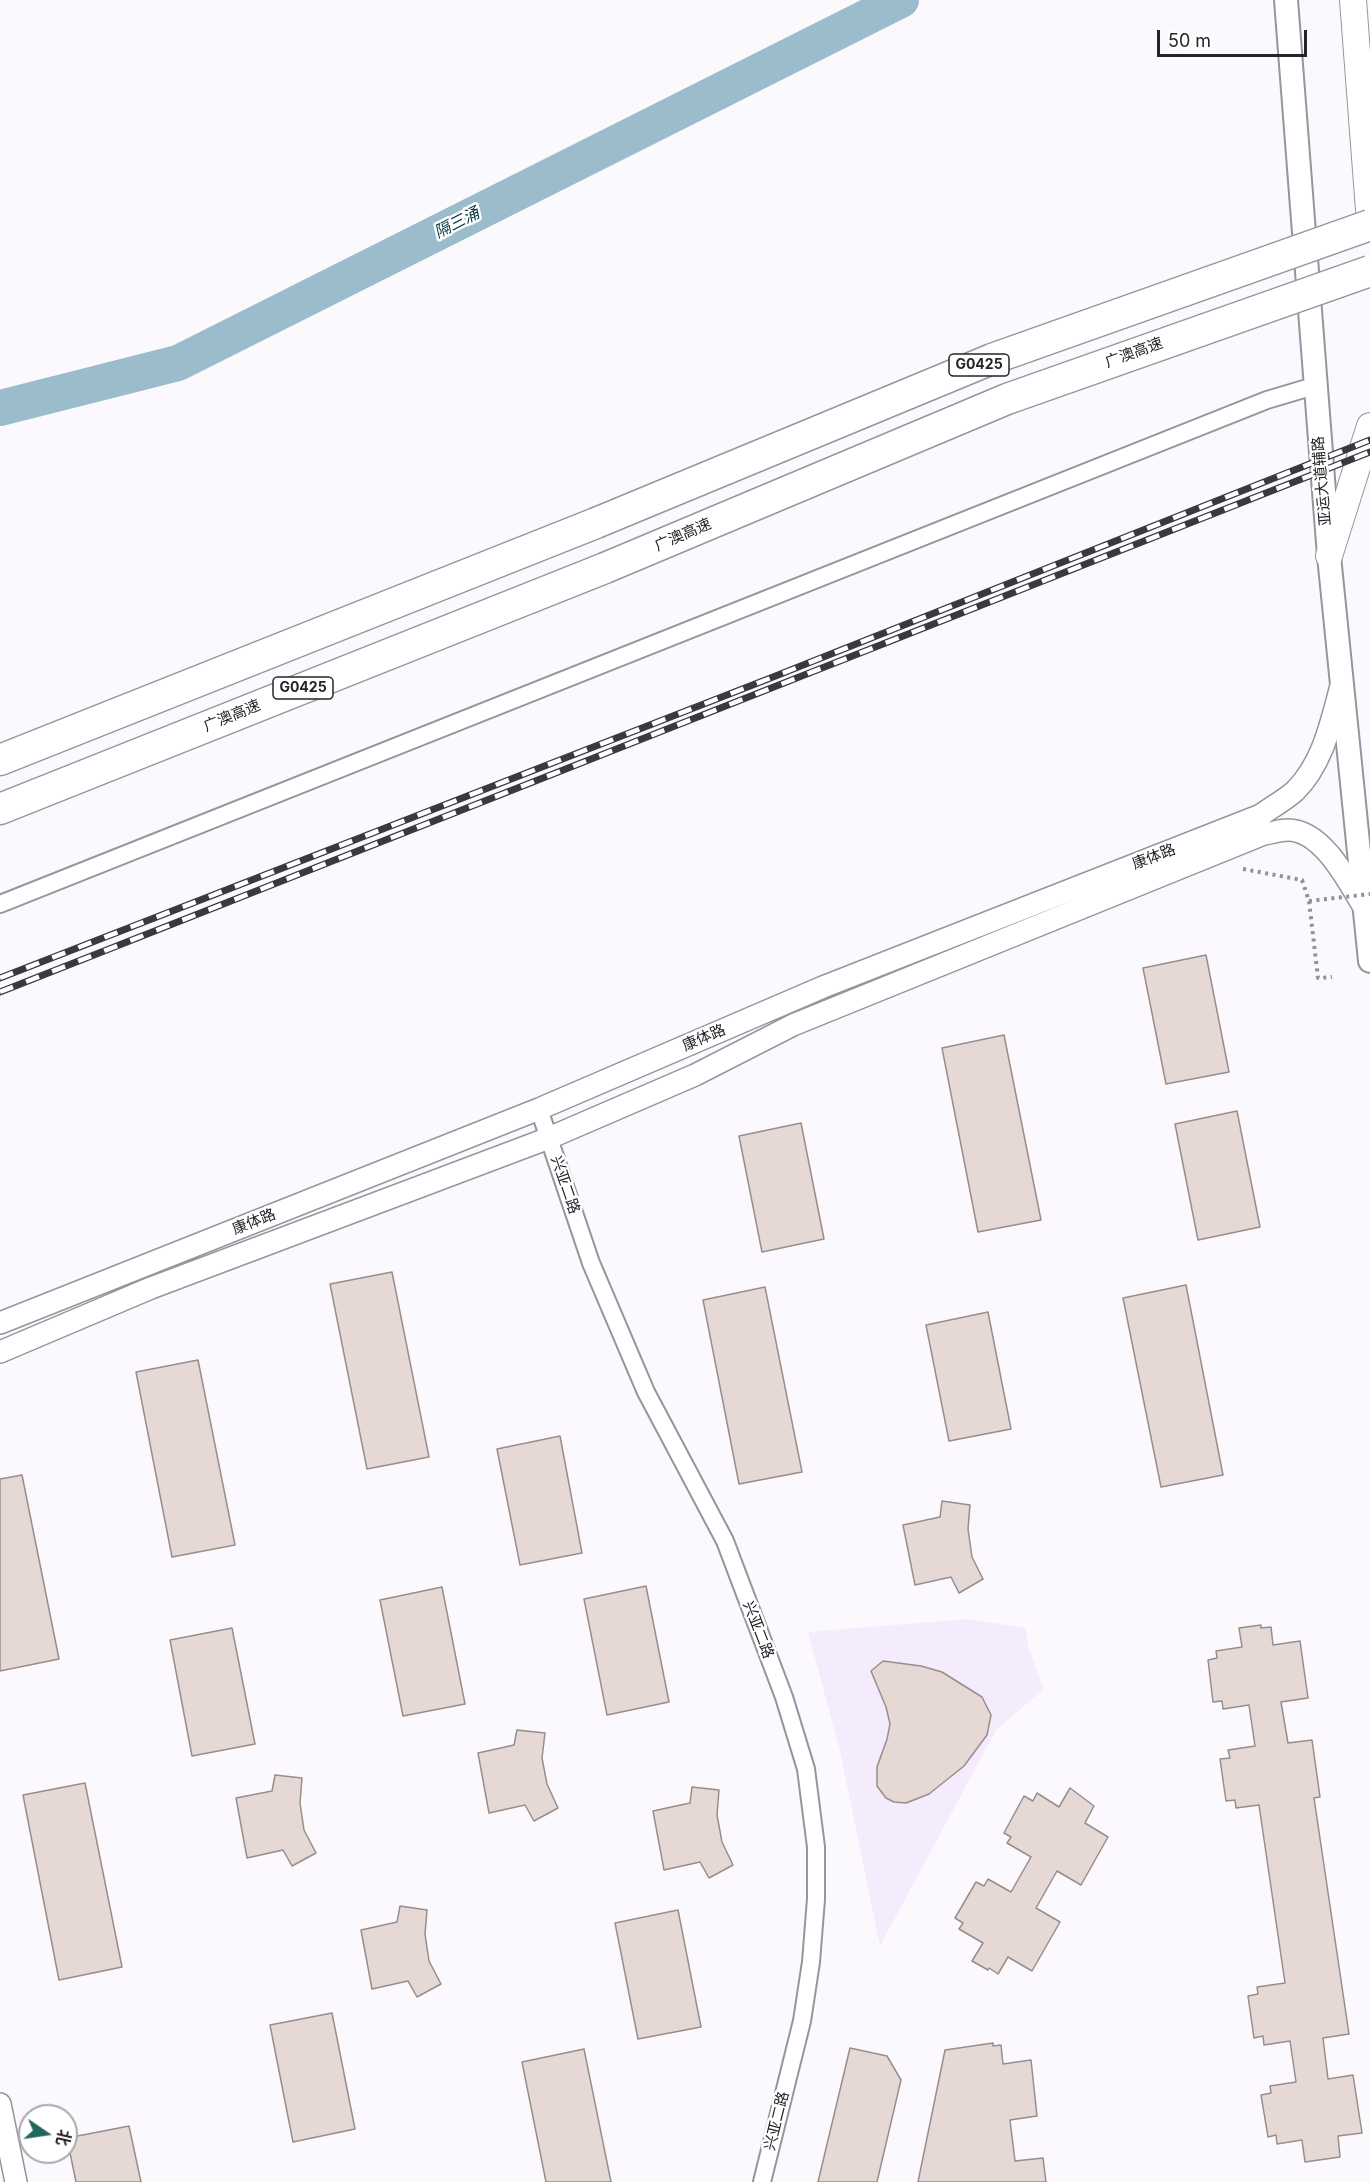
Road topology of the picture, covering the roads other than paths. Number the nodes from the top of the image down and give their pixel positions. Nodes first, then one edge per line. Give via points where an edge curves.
1 (1286, 0) edge
2 (1353, 0) edge
3 (1370, 224) edge
4 (1370, 272) edge
5 (1314, 386) junction
6 (1370, 426) edge
7 (1329, 556) junction
8 (1341, 685) junction
9 (0, 760) edge
10 (0, 809) edge
11 (1368, 902) edge
12 (0, 904) edge
13 (1370, 961) edge
14 (539, 1109) junction
15 (549, 1138) junction
16 (0, 1323) edge
17 (0, 1352) edge
18 (0, 2104) edge
19 (16, 2182) edge
20 (762, 2182) edge

1 - 5 main road, 亚运大道辅路
2 - 3 main road
3 - 9 highway, G0425, bridge via 992,359 596,523
4 - 10 highway, 广澳高速 / G0425, bridge via 1007,399 605,568
5 - 7 main road, 亚运大道辅路
5 - 12 street via 1267,400
6 - 7 main road
7 - 8 main road, 亚运大道辅路
8 - 11 main road, 亚运大道辅路
8 - 14 street, 康体路 via 1326,740 1309,774 1293,792 1261,815 823,987
11 - 13 main road, 亚运大道辅路
11 - 15 street, 康体路 via 1311,838 1290,830 1264,834 793,1025 695,1075
14 - 15 street, 兴亚二路
14 - 16 street, 康体路
15 - 17 street, 康体路 via 151,1288
15 - 20 street, 兴亚二路 via 591,1263 646,1392 725,1541 784,1697 806,1769 816,1857 811,1962 801,2021
18 - 19 street

